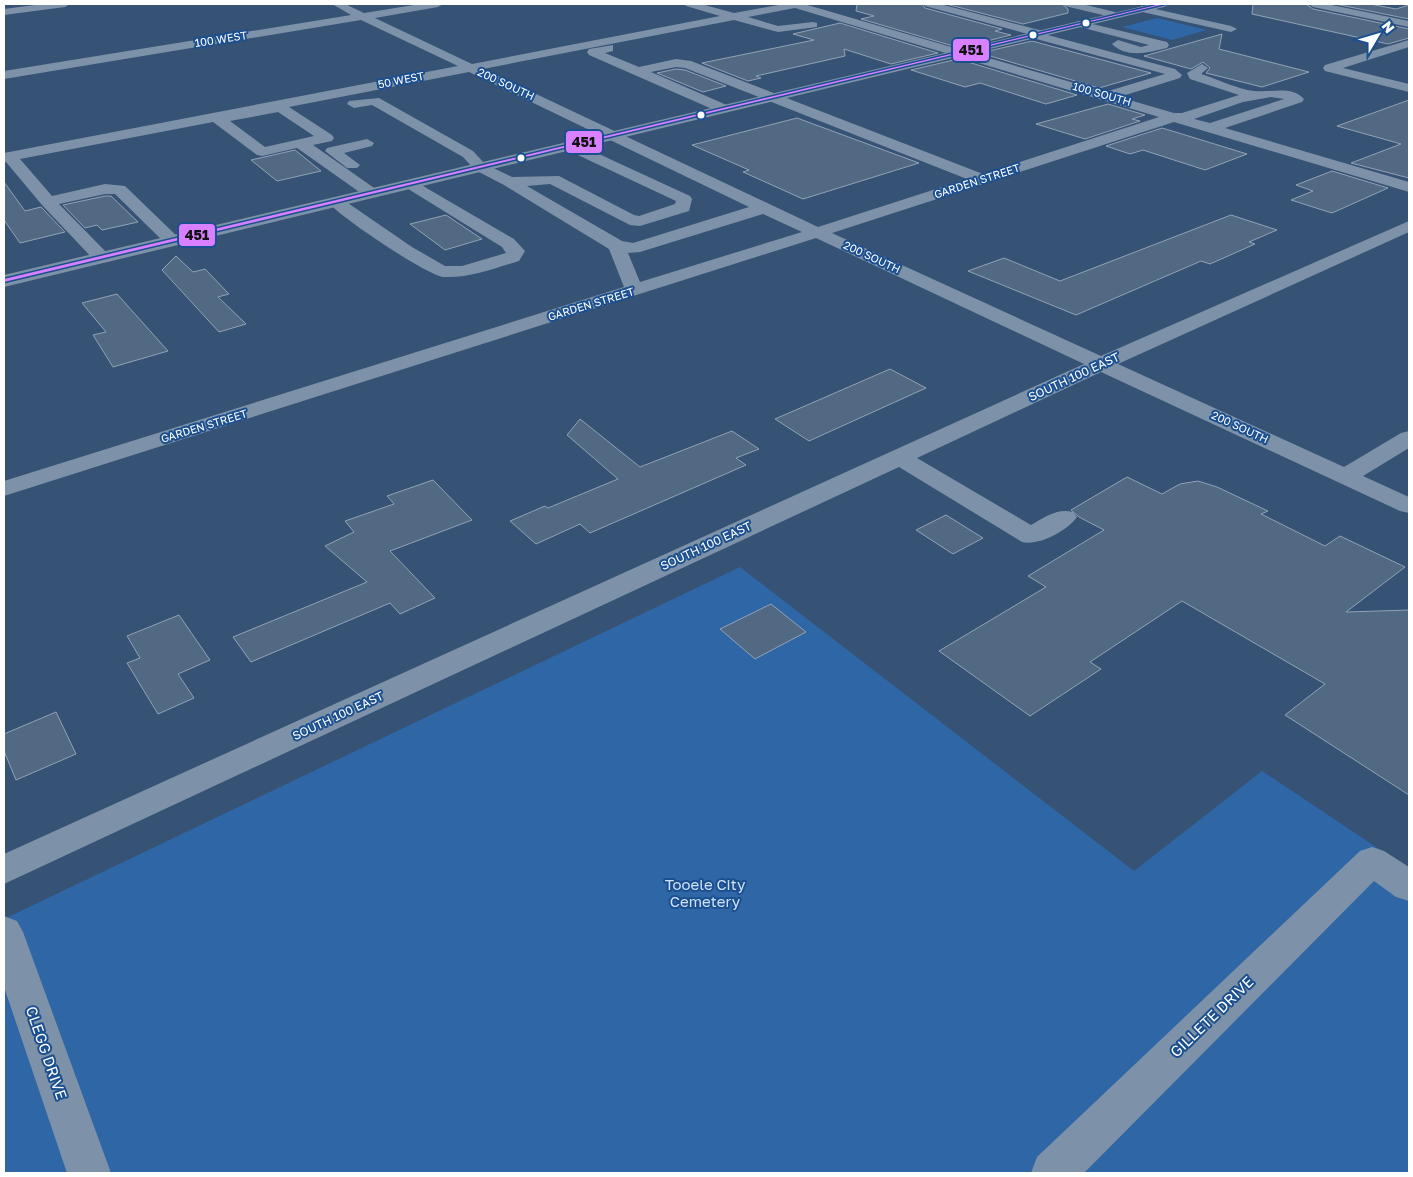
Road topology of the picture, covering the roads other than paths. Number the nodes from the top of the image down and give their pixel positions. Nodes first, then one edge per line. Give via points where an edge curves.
1 (65, 4) edge
2 (336, 4) edge
3 (438, 4) edge
4 (690, 4) edge
5 (796, 4) edge
6 (929, 4) edge
7 (1069, 4) edge
8 (1164, 4) edge
9 (1313, 4) edge
10 (1142, 9) junction
11 (734, 10) edge
12 (760, 11) junction
13 (4, 12) edge
14 (1115, 15) junction
15 (364, 16) junction
16 (851, 21) junction
17 (1054, 24) junction
18 (1076, 24) junction
19 (1409, 24) edge
20 (821, 26) junction
21 (1231, 29) dead end
22 (1036, 34) junction
23 (1409, 43) edge
24 (591, 44) junction
25 (609, 48) junction
26 (1393, 48) junction
27 (630, 49) dead end
28 (958, 53) junction
29 (1409, 53) edge
30 (648, 54) dead end
31 (676, 63) junction
32 (469, 67) junction
33 (1202, 68) dead end
34 (638, 71) junction
35 (4, 75) edge
36 (1409, 76) edge
37 (1362, 77) junction
38 (1409, 88) edge
39 (1252, 95) junction
40 (1107, 96) junction
41 (774, 97) junction
42 (354, 104) dead end
43 (724, 109) junction
44 (1179, 117) junction
45 (1212, 127) junction
46 (614, 135) junction
47 (367, 143) dead end
48 (300, 144) junction
49 (570, 146) junction
50 (7, 158) edge
51 (480, 167) junction
52 (982, 179) junction
53 (510, 182) junction
54 (411, 184) junction
55 (1409, 187) edge
56 (386, 190) junction
57 (371, 194) junction
58 (48, 202) junction
59 (336, 202) junction
60 (764, 208) junction
61 (1409, 226) edge
62 (818, 232) junction
63 (172, 241) junction
64 (617, 246) junction
65 (102, 258) junction
66 (4, 281) edge
67 (634, 290) junction
68 (1103, 363) junction
69 (1409, 438) edge
70 (899, 457) junction
71 (1346, 476) junction
72 (4, 489) edge
73 (1409, 506) edge
74 (1064, 517) dead end
75 (4, 870) edge
76 (1409, 886) edge
77 (4, 932) edge
78 (89, 1173) edge
79 (1053, 1173) edge

1 - 13 street
2 - 15 street, 200 SOUTH
3 - 15 street, 100 WEST
4 - 11 street
5 - 12 street, 50 WEST
5 - 16 street, 100 SOUTH
6 - 22 street
7 - 14 street
8 - 10 highway
9 - 19 street
10 - 14 highway
10 - 21 street
11 - 12 street, 50 WEST
11 - 20 street via 778,29
11 - 24 street, 50 WEST
12 - 20 street
14 - 18 highway
15 - 32 street, 200 SOUTH
15 - 35 street, 100 WEST
16 - 20 street
16 - 28 street, 100 SOUTH
17 - 18 highway
17 - 18 street via 1141,51 1163,45
17 - 22 highway
22 - 28 highway
22 - 40 street via 1172,72 1176,76
23 - 26 street
24 - 25 street
24 - 32 street, 50 WEST
25 - 27 street via 620,46
25 - 34 street via 593,52
26 - 29 street
26 - 37 street via 1329,68
28 - 40 street, 100 SOUTH
28 - 41 highway
30 - 31 street
31 - 34 street
31 - 41 street via 687,64
32 - 46 street, 200 SOUTH
32 - 50 street, 50 WEST
33 - 39 street via 1193,72 1195,76
34 - 43 street
36 - 37 street via 1382,70
37 - 38 street
39 - 44 street, GARDEN STREET
39 - 45 street via 1275,93 1297,99
40 - 44 street, 100 SOUTH
41 - 43 highway
41 - 52 street
42 - 51 street via 374,101 468,154
43 - 46 highway
44 - 45 street, 100 SOUTH
44 - 52 street, GARDEN STREET
45 - 55 street, 100 SOUTH
46 - 49 highway
46 - 60 street, 200 SOUTH
47 - 56 street via 332,151
48 - 48 street via 327,138 280,107 218,119 262,152
48 - 57 street
49 - 51 highway
49 - 53 street via 684,199 683,207 640,221 630,220 552,180
50 - 58 street
51 - 53 street
51 - 54 highway
52 - 62 street, GARDEN STREET
53 - 64 street
54 - 56 highway
54 - 59 street via 508,243 516,251 513,256 464,271 442,272
56 - 57 highway
57 - 59 highway
58 - 63 street via 105,189 119,189
58 - 65 street
59 - 63 highway
60 - 62 street, 200 SOUTH
60 - 64 street via 634,248
61 - 68 street, SOUTH 100 EAST
62 - 67 street, GARDEN STREET
62 - 68 street, 200 SOUTH
63 - 65 highway
64 - 67 street
65 - 66 highway
67 - 72 street, GARDEN STREET
68 - 70 street, SOUTH 100 EAST
68 - 71 street, 200 SOUTH
69 - 71 street
70 - 74 street via 1032,536
70 - 75 street, SOUTH 100 EAST
71 - 73 street, 200 SOUTH
76 - 79 street, GILLETE DRIVE via 1372,861
77 - 78 street, CLEGG DRIVE

